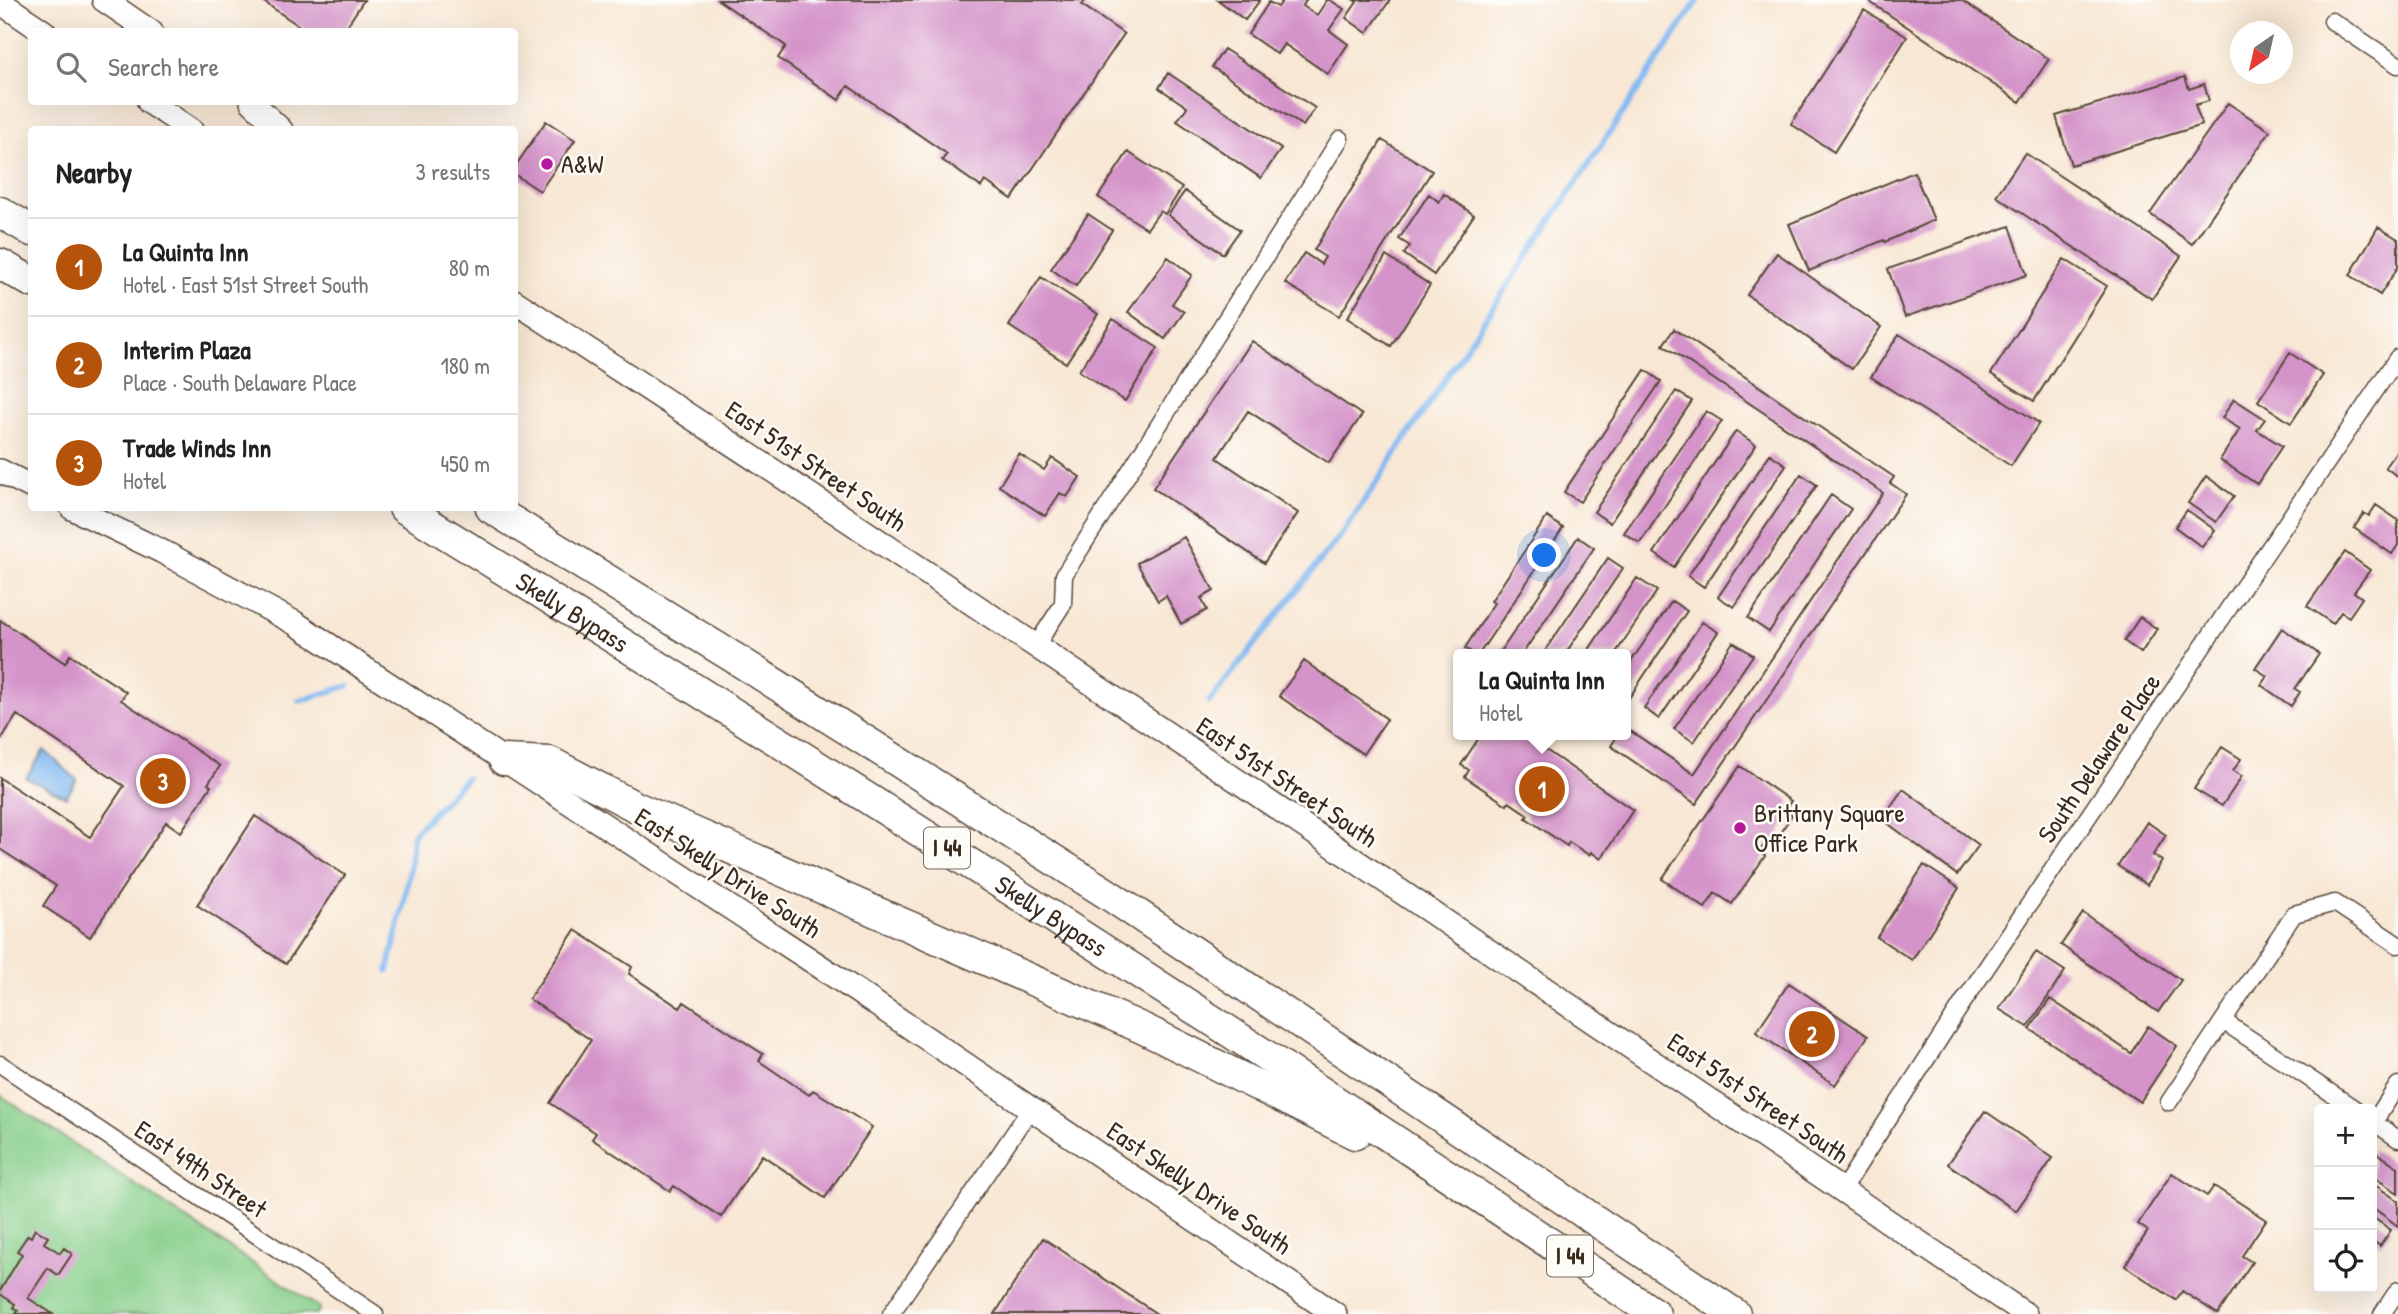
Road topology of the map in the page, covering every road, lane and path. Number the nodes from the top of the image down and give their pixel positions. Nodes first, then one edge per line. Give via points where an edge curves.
1 (104, 0) edge
2 (0, 2) edge
3 (2332, 21) dead end
4 (38, 28) edge
5 (145, 28) edge
6 (2398, 65) edge
7 (154, 105) edge
8 (255, 105) edge
9 (185, 126) edge
10 (277, 126) edge
11 (1340, 139) dead end
12 (0, 212) edge
13 (28, 228) edge
14 (2, 265) edge
15 (28, 280) edge
16 (518, 304) edge
17 (2398, 357) edge
18 (0, 471) edge
19 (28, 485) edge
20 (78, 511) edge
21 (409, 511) edge
22 (496, 511) edge
23 (1035, 647) junction
24 (504, 760) junction
25 (2398, 945) edge
26 (2223, 1021) junction
27 (0, 1064) edge
28 (2398, 1085) edge
29 (2169, 1102) dead end
30 (2347, 1104) edge
31 (1031, 1108) junction
32 (2377, 1115) edge
33 (2377, 1125) edge
34 (2398, 1139) edge
35 (1843, 1189) junction
36 (1484, 1199) junction
37 (2398, 1290) edge
38 (374, 1314) edge
39 (891, 1314) edge
40 (1335, 1314) edge
41 (1655, 1314) edge
42 (1735, 1314) edge
43 (2025, 1314) edge
44 (2382, 1314) edge

1 - 5 main road
2 - 4 main road
3 - 6 street
7 - 9 main road
8 - 10 main road
11 - 23 street via 1064,575 1063,604
12 - 13 highway
14 - 15 highway
16 - 23 main road, East 51st Street South
17 - 35 street, South Delaware Place
18 - 19 main road
20 - 24 main road, East Skelly Drive South via 295,623
21 - 36 highway, Skelly Bypass / I 44 via 948,849
22 - 42 highway, Skelly Bypass / I 44 via 1106,893
23 - 35 main road, East 51st Street South
24 - 31 main road, East Skelly Drive South
24 - 36 highway via 550,761 636,807 1144,1028
25 - 26 street via 2335,903 2294,914
26 - 29 street
26 - 30 street
27 - 38 street, East 49th Street
28 - 32 street
31 - 39 street
31 - 40 main road, East Skelly Drive South
33 - 34 street
35 - 43 main road, East 51st Street South
36 - 41 highway, Skelly Bypass / I 44
37 - 44 street

